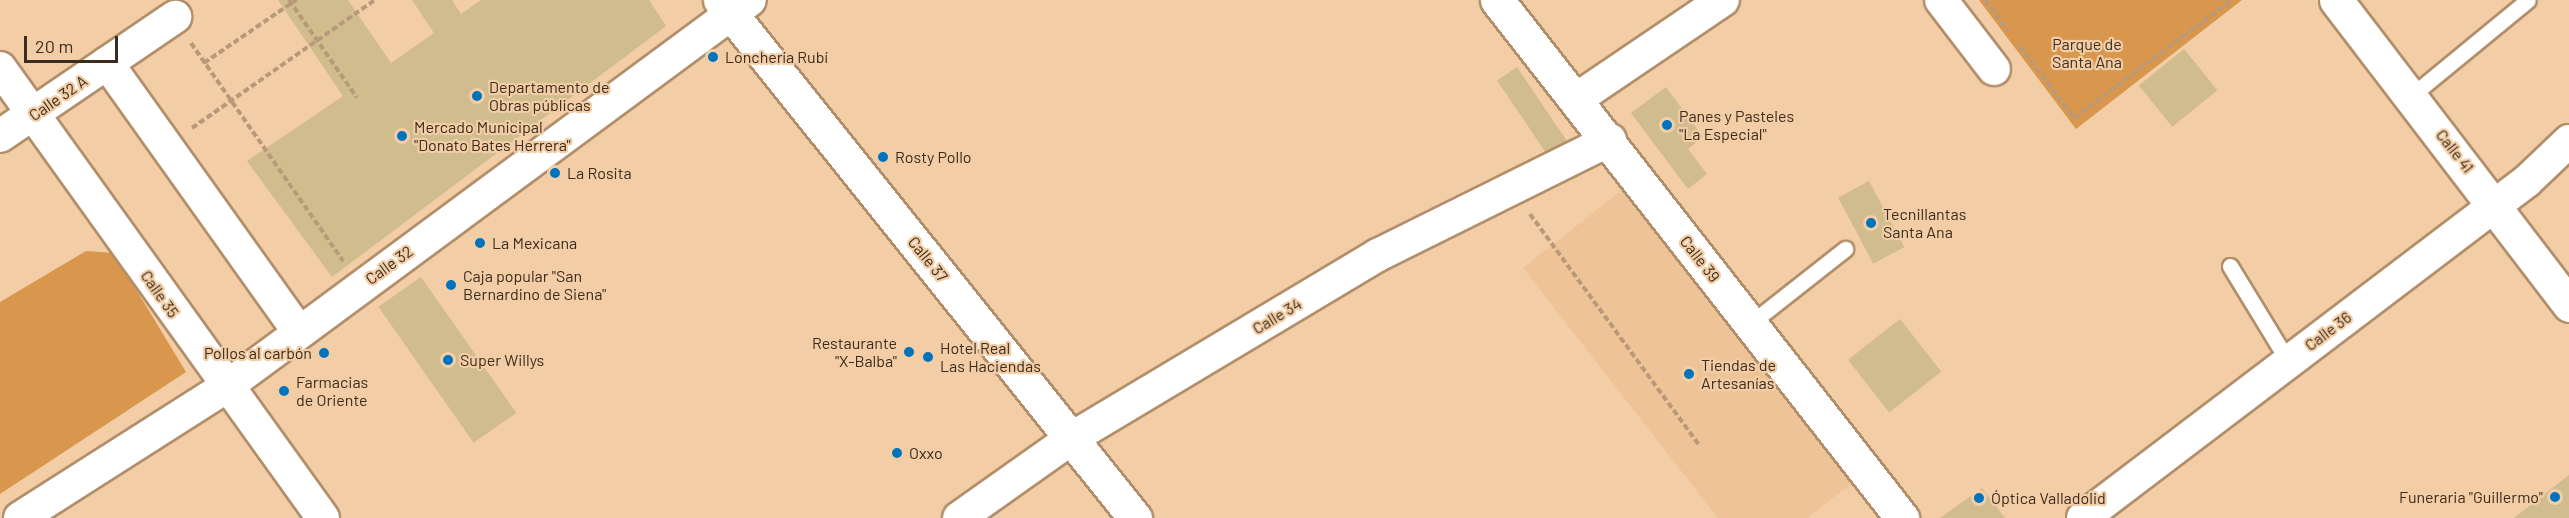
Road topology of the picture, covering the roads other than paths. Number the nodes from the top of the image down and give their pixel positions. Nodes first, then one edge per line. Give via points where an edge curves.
1 (1497, 0) edge
2 (1723, 0) edge
3 (1941, 0) edge
4 (2336, 0) edge
5 (2528, 0) edge
6 (733, 5) edge
7 (171, 9) edge
8 (107, 63) junction
9 (0, 68) edge
10 (1994, 69) dead end
11 (2411, 96) junction
12 (1578, 98) junction
13 (34, 115) junction
14 (0, 136) edge
15 (1610, 140) junction
16 (2569, 141) edge
17 (2496, 205) junction
18 (1845, 249) dead end
19 (2230, 266) dead end
20 (2569, 306) edge
21 (1751, 323) junction
22 (299, 332) junction
23 (2288, 361) junction
24 (226, 387) junction
25 (1072, 438) junction
26 (20, 518) edge
27 (323, 518) edge
28 (959, 518) edge
29 (1135, 518) edge
30 (1902, 518) edge
31 (2083, 518) edge

1 - 12 main road, Calle 39
2 - 12 street
3 - 10 street
4 - 11 main road, Calle 41
5 - 11 lane
6 - 22 street, Calle 32
6 - 25 main road, Calle 37
7 - 8 street, Calle 32 A
8 - 13 street, Calle 32 A
8 - 22 street
9 - 13 street, Calle 35
11 - 17 main road, Calle 41
12 - 15 main road, Calle 39
13 - 14 street, Calle 32 A
13 - 24 street, Calle 35
15 - 21 main road, Calle 39
15 - 25 street, Calle 34 via 1378,255
16 - 17 street, Calle 36
17 - 20 main road, Calle 41
17 - 23 street, Calle 36
18 - 21 lane
19 - 23 lane
21 - 30 main road, Calle 39
22 - 24 street, Calle 32
23 - 31 street, Calle 36
24 - 26 street, Calle 32
24 - 27 street, Calle 35
25 - 28 street, Calle 34
25 - 29 main road, Calle 37

